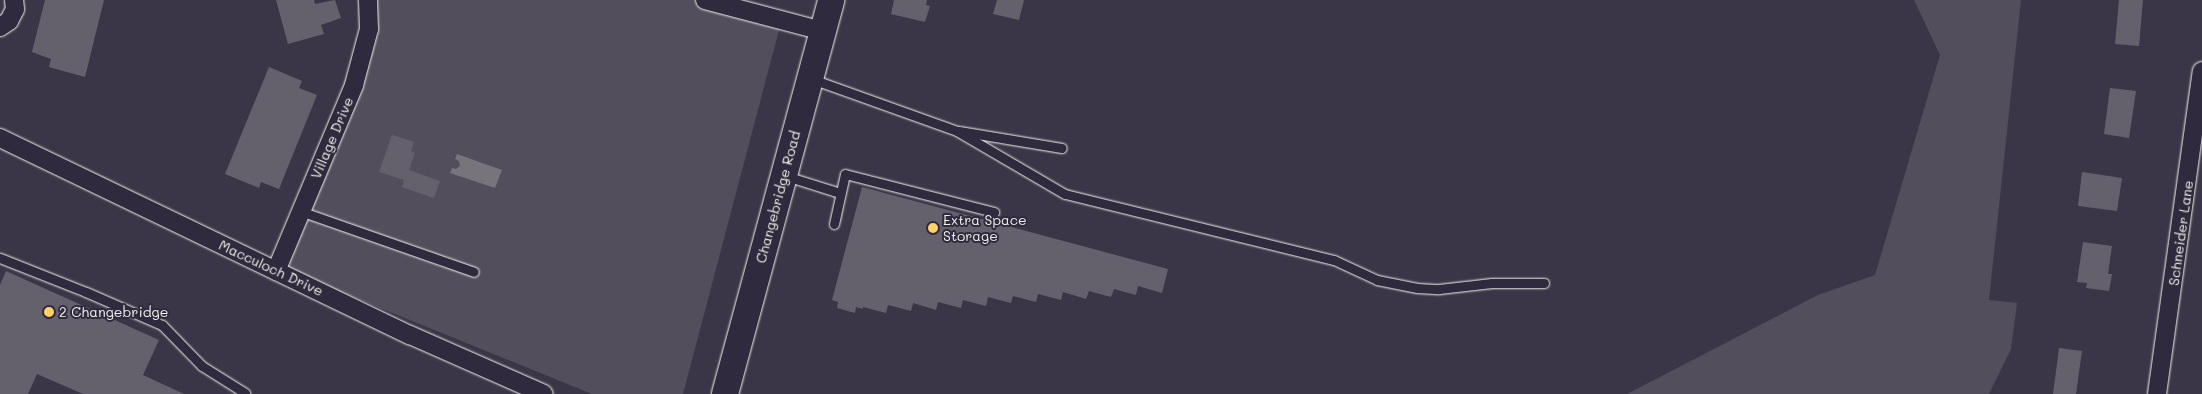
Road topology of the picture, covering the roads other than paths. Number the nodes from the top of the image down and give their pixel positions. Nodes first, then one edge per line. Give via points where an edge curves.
1 (14, 0) edge
2 (368, 0) edge
3 (705, 0) edge
4 (831, 0) edge
5 (0, 27) edge
6 (822, 31) junction
7 (2202, 71) edge
8 (809, 78) junction
9 (957, 131) junction
10 (0, 138) edge
11 (1062, 148) dead end
12 (784, 176) junction
13 (840, 192) junction
14 (300, 211) junction
15 (994, 212) dead end
16 (834, 224) dead end
17 (0, 258) edge
18 (276, 271) junction
19 (474, 272) dead end
20 (1544, 282) dead end
21 (246, 394) edge
22 (544, 394) edge
23 (726, 394) edge
24 (2157, 394) edge

1 - 5 street via 15,9 9,21
2 - 14 street, Village Drive via 369,29 354,85
3 - 6 street
4 - 6 main road, Changebridge Road
6 - 8 main road, Changebridge Road
7 - 24 street, Schneider Lane
8 - 9 lane
8 - 12 main road, Changebridge Road
9 - 11 lane
9 - 20 lane via 1065,194 1334,260 1377,280 1439,289
10 - 18 street, Macculoch Drive
12 - 13 lane
12 - 23 main road, Changebridge Road
13 - 15 lane via 845,174
13 - 16 lane
14 - 18 street, Village Drive
14 - 19 lane
17 - 21 lane via 162,325 202,366
18 - 22 street, Macculoch Drive

